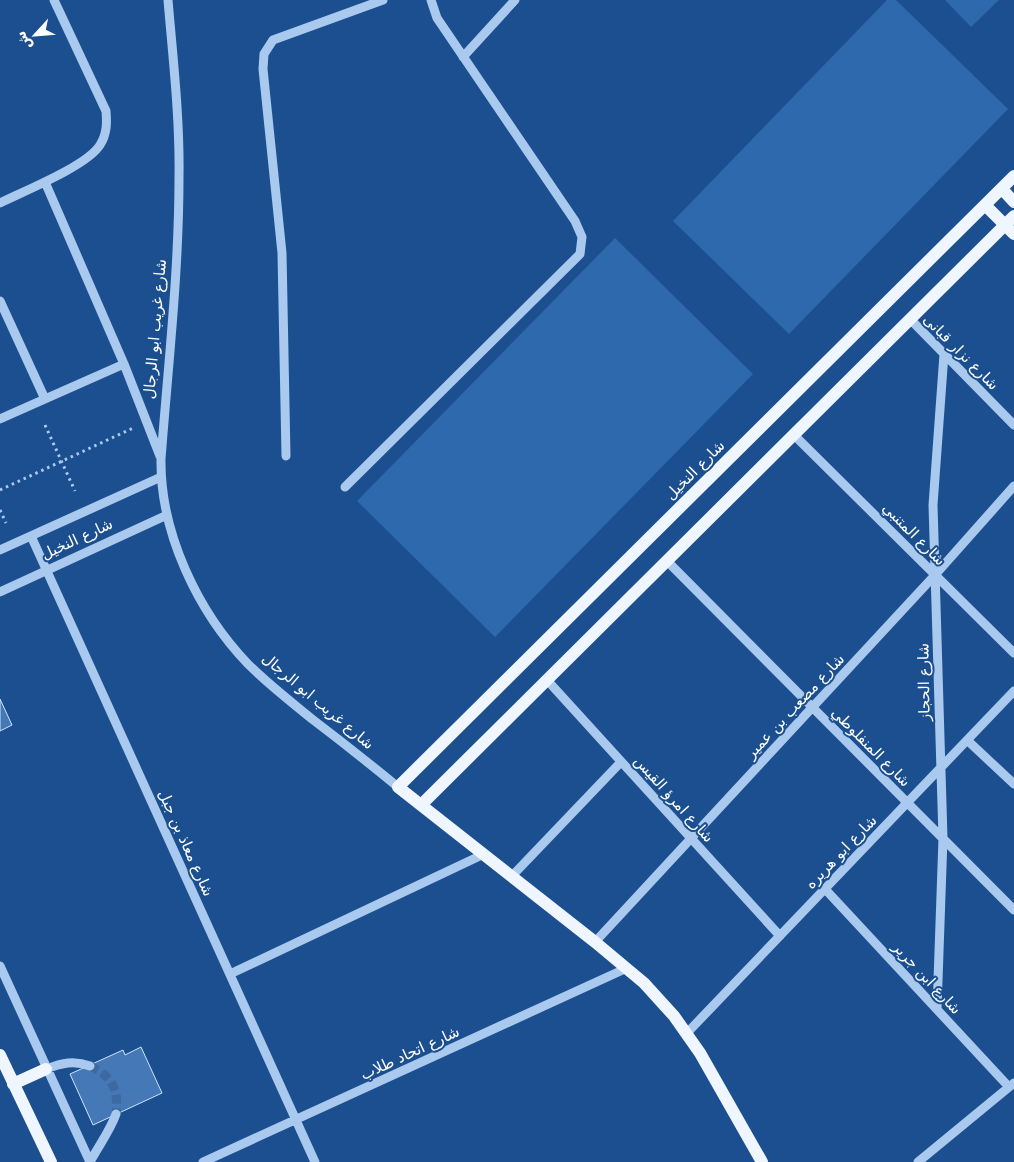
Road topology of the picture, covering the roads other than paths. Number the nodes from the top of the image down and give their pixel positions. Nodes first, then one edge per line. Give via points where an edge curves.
1 (54, 0) edge
2 (168, 0) edge
3 (384, 0) edge
4 (431, 0) edge
5 (515, 0) edge
6 (463, 57) junction
7 (1014, 176) edge
8 (45, 182) junction
9 (1002, 189) junction
10 (1014, 202) edge
11 (0, 203) edge
12 (986, 205) junction
13 (1011, 225) edge
14 (0, 301) edge
15 (910, 320) junction
16 (944, 354) junction
17 (124, 364) junction
18 (45, 399) junction
19 (0, 419) edge
20 (1014, 425) edge
21 (794, 435) junction
22 (286, 456) dead end
23 (161, 459) junction
24 (160, 477) junction
25 (1014, 486) edge
26 (345, 487) dead end
27 (168, 515) junction
28 (31, 536) junction
29 (0, 550) edge
30 (667, 560) junction
31 (47, 570) junction
32 (935, 575) junction
33 (0, 592) edge
34 (1014, 653) edge
35 (547, 680) junction
36 (1014, 690) edge
37 (813, 707) junction
38 (967, 740) junction
39 (621, 762) junction
40 (940, 768) junction
41 (1014, 784) edge
42 (398, 787) junction
43 (907, 802) junction
44 (421, 805) junction
45 (691, 838) junction
46 (943, 838) junction
47 (484, 854) junction
48 (512, 876) junction
49 (825, 888) junction
50 (1014, 910) edge
51 (780, 936) junction
52 (594, 942) junction
53 (0, 966) edge
54 (628, 968) junction
55 (230, 974) junction
56 (937, 1009) junction
57 (687, 1033) junction
58 (0, 1055) edge
59 (90, 1066) tunnel mouth
60 (46, 1068) junction
61 (13, 1084) junction
62 (1012, 1085) edge
63 (116, 1114) tunnel mouth
64 (296, 1120) junction
65 (51, 1162) edge
66 (90, 1162) edge
67 (204, 1162) edge
68 (315, 1162) edge
69 (762, 1162) edge
70 (918, 1162) edge

1 - 8 street via 106,111 107,123 105,135 92,154
2 - 23 street, شارع غريب ابو الرجال via 176,98 179,215
3 - 22 street via 273,40 264,54 282,253
4 - 6 street via 437,18
5 - 6 street
6 - 26 street via 575,221 582,237 580,254
7 - 9 main road, شارع النخيل
8 - 11 street
8 - 17 street
9 - 10 main road
9 - 12 main road, شارع النخيل
12 - 13 main road
12 - 42 main road, شارع النخيل
13 - 15 main road
14 - 18 street
15 - 16 street, شارع نزار قبانى
15 - 21 main road
16 - 20 street, شارع نزار قبانى
16 - 32 street, شارع الحجاز via 933,505
17 - 18 street
17 - 23 street
18 - 19 street
21 - 30 main road
21 - 32 street, شارع المتنبي
23 - 24 street, شارع غريب ابو الرجال
24 - 27 street, شارع غريب ابو الرجال
24 - 28 street, شارع النخيل
25 - 32 street, شارع مصعب بن عمير
27 - 31 street, شارع النخيل
27 - 42 street, شارع غريب ابو الرجال via 190,579 212,616 248,664 272,687
28 - 29 street, شارع النخيل
28 - 31 street, شارع معاذ بن جبل
30 - 35 main road
30 - 37 street, شارع المنفلوطي
31 - 33 street, شارع النخيل
31 - 55 street, شارع معاذ بن جبل
32 - 34 street, شارع المتنبي
32 - 37 street, شارع مصعب بن عمير
32 - 40 street, شارع الحجاز
35 - 39 street, شارع امرؤ القيس
35 - 44 main road
36 - 38 street, شارع ابو هريره
37 - 43 street, شارع المنفلوطي
37 - 45 street, شارع مصعب بن عمير
38 - 40 street, شارع ابو هريره
38 - 41 street
39 - 45 street, شارع امرؤ القيس
39 - 48 street
40 - 43 street, شارع ابو هريره
40 - 46 street, شارع الحجاز
42 - 44 main road, شارع غريب ابو الرجال
43 - 46 street, شارع المنفلوطي
43 - 49 street, شارع ابو هريره
44 - 47 main road, شارع غريب ابو الرجال
45 - 51 street, شارع امرؤ القيس
45 - 52 street, شارع مصعب بن عمير
46 - 50 street, شارع المنفلوطي
46 - 56 street, شارع الحجاز
47 - 48 main road, شارع غريب ابو الرجال
47 - 55 street
48 - 52 main road, شارع غريب ابو الرجال
49 - 51 street, شارع ابو هريره
49 - 56 street, شارع ابن جرير
51 - 57 street, شارع ابو هريره
52 - 54 main road, شارع غريب ابو الرجال
53 - 60 street
54 - 57 main road, شارع غريب ابو الرجال via 660,999
54 - 64 street, شارع اتحاد طلاب
55 - 64 street, شارع معاذ بن جبل
56 - 62 street, شارع ابن جرير
57 - 69 main road, شارع غريب ابو الرجال
58 - 61 main road
59 - 60 street via 72,1062
60 - 61 main road
60 - 66 street
61 - 65 main road
62 - 70 street
63 - 66 street
64 - 67 street, شارع اتحاد طلاب
64 - 68 street, شارع معاذ بن جبل

